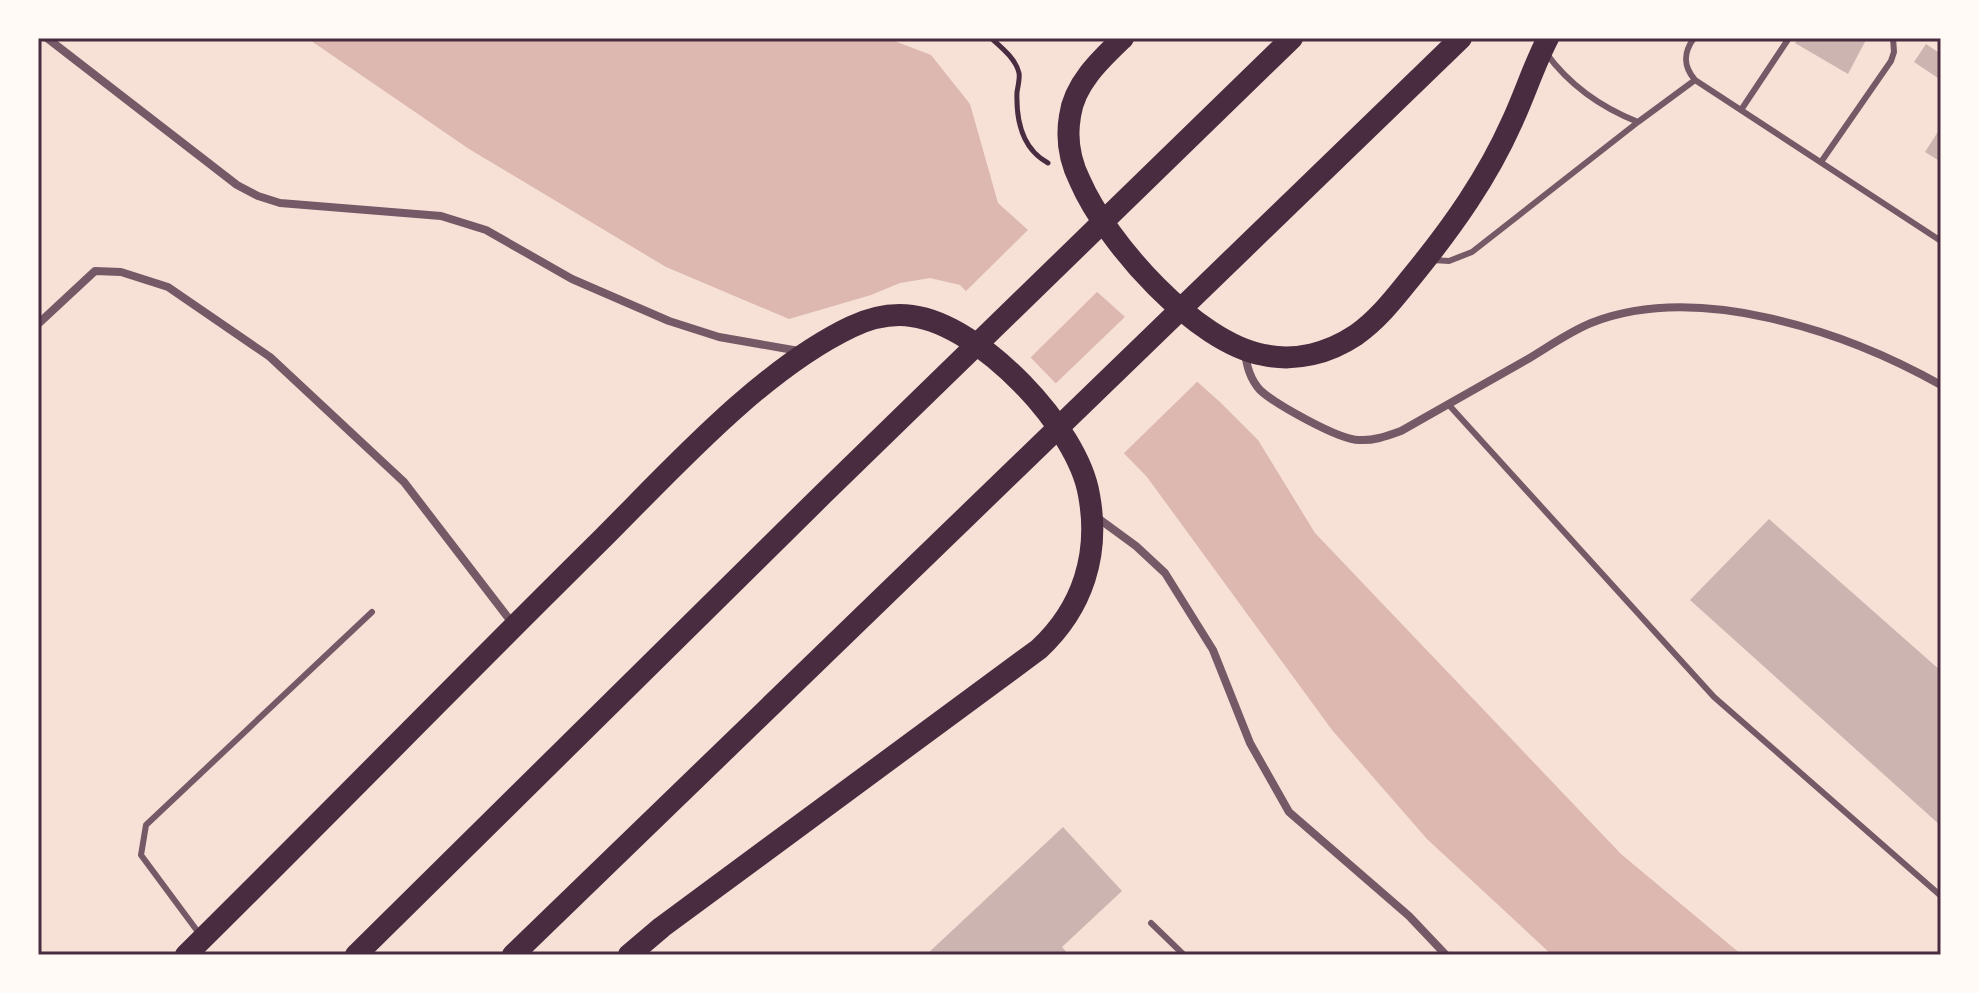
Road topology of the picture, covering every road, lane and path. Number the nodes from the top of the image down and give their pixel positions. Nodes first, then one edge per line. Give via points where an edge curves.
1 (47, 38) edge
2 (991, 38) edge
3 (1123, 38) edge
4 (1292, 38) edge
5 (1461, 38) edge
6 (1694, 38) edge
7 (1789, 38) edge
8 (1893, 38) edge
9 (1545, 43) edge
10 (1695, 80) junction
11 (1741, 110) junction
12 (1638, 122) junction
13 (1821, 162) junction
14 (1079, 179) junction
15 (1941, 241) edge
16 (1425, 260) junction
17 (38, 324) edge
18 (1245, 350) junction
19 (808, 352) junction
20 (1941, 385) edge
21 (1448, 404) junction
22 (1092, 513) junction
23 (372, 612) dead end
24 (514, 625) junction
25 (1941, 896) edge
26 (1151, 923) dead end
27 (203, 939) junction
28 (186, 955) edge
29 (356, 955) edge
30 (513, 955) edge
31 (629, 955) edge
32 (1184, 955) edge
33 (1446, 955) edge

1 - 19 street via 258,196 303,206 441,216 486,230 572,279 669,321 719,337
2 - 14 path via 1019,74 1017,111 1029,148
3 - 14 highway via 1085,80 1073,102 1069,142
4 - 29 highway
5 - 30 highway
6 - 10 lane via 1685,62
7 - 11 lane
8 - 13 lane via 1891,61
9 - 12 lane via 1561,72 1584,93
9 - 16 highway via 1495,156
10 - 11 lane
10 - 12 lane
11 - 13 lane
12 - 16 lane via 1472,252 1449,261
13 - 15 lane
14 - 18 highway via 1109,228 1157,285 1193,321
16 - 18 highway via 1369,325 1340,344 1285,357
17 - 24 street via 95,271 121,272 168,287 270,357 404,482
18 - 21 street via 1260,390 1342,437 1381,438
19 - 22 highway via 854,325 881,317 911,315 949,328 997,360 1047,413 1084,474
19 - 24 highway via 740,405
20 - 21 street via 1905,364 1813,329 1713,309 1666,309 1590,323
21 - 25 lane via 1714,697
22 - 31 highway via 1089,568 1074,608 1056,633
22 - 33 street via 1165,573 1213,650 1250,743 1289,812
23 - 27 lane via 146,825 141,855
24 - 27 highway
26 - 32 lane
27 - 28 highway

